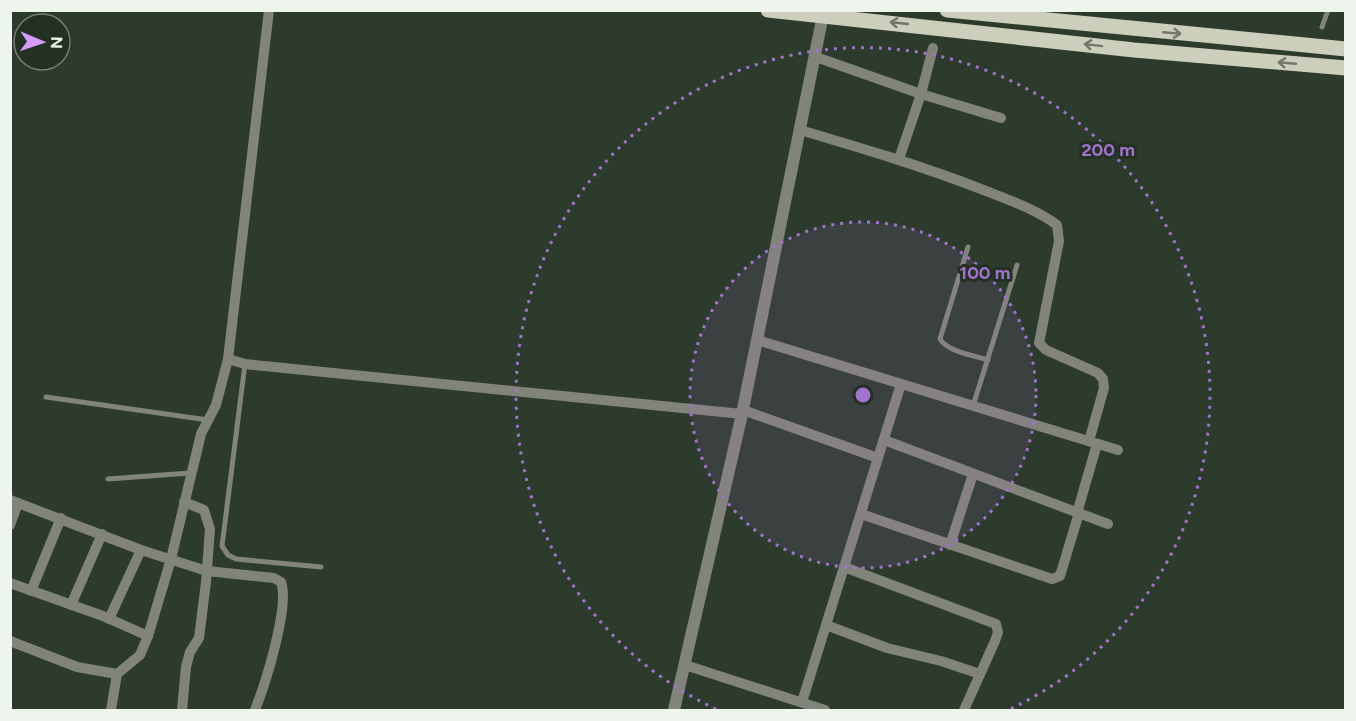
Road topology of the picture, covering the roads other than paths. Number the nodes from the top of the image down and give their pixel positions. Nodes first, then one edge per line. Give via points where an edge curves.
1 (269, 10) edge
2 (768, 10) edge
3 (947, 10) edge
4 (1328, 10) edge
5 (823, 13) edge
6 (1322, 27) dead end
7 (933, 48) dead end
8 (1346, 49) edge
9 (816, 57) junction
10 (1346, 68) edge
11 (921, 94) junction
12 (1001, 118) dead end
13 (800, 130) junction
14 (899, 159) junction
15 (968, 247) dead end
16 (1017, 265) dead end
17 (757, 340) junction
18 (228, 359) junction
19 (988, 360) junction
20 (245, 364) junction
21 (901, 384) junction
22 (46, 397) dead end
23 (973, 406) junction
24 (743, 412) junction
25 (208, 420) junction
26 (884, 440) junction
27 (1093, 443) junction
28 (1118, 450) dead end
29 (878, 458) junction
30 (190, 473) junction
31 (974, 474) junction
32 (108, 479) dead end
33 (14, 501) edge
34 (184, 502) junction
35 (1078, 513) junction
36 (861, 514) junction
37 (61, 518) junction
38 (1108, 524) dead end
39 (10, 525) edge
40 (102, 534) junction
41 (950, 545) junction
42 (141, 549) junction
43 (171, 559) junction
44 (321, 567) dead end
45 (844, 567) junction
46 (207, 571) junction
47 (10, 583) edge
48 (31, 591) junction
49 (71, 605) junction
50 (109, 619) junction
51 (826, 625) junction
52 (148, 636) junction
53 (10, 641) edge
54 (685, 665) junction
55 (117, 674) junction
56 (980, 674) junction
57 (801, 706) edge
58 (111, 711) edge
59 (182, 711) edge
60 (255, 711) edge
61 (674, 711) edge
62 (825, 711) edge
63 (964, 711) edge

1 - 18 street
2 - 5 main road
3 -> 8 main road
4 - 6 lane
5 - 9 street
10 -> 5 main road via 1134,50
7 - 11 street
9 - 11 street
9 - 13 street
11 - 12 street
11 - 14 street
13 - 14 street
13 - 17 street
14 - 27 street via 1001,197 1057,225 1059,241 1040,343 1046,350 1098,373 1103,379
15 - 19 lane via 940,339 953,349
16 - 19 lane
17 - 21 street
17 - 24 street
18 - 20 street
18 - 25 street
19 - 23 lane
20 - 24 street
20 - 44 lane via 222,546 236,559
21 - 23 street
21 - 26 street
22 - 25 lane
23 - 27 street
24 - 29 street
24 - 54 street
25 - 30 street
26 - 29 street
26 - 31 street
27 - 28 street
27 - 35 street
29 - 36 street
30 - 32 lane
30 - 34 street
31 - 35 street
31 - 41 street
33 - 37 street
33 - 39 street
34 - 43 street
34 - 46 street via 204,510 208,518
35 - 38 street
35 - 41 street via 1060,576 1052,579
36 - 41 street
36 - 45 street
37 - 40 street
37 - 48 street
40 - 42 street
40 - 49 street
42 - 43 street
42 - 50 street
43 - 46 street
43 - 52 street
45 - 51 street
45 - 56 street via 996,624 998,632
46 - 59 street via 199,638 188,657
46 - 60 street via 274,578 283,585 274,653
47 - 48 street
48 - 49 street
49 - 50 street
50 - 52 street
51 - 56 street via 887,648
51 - 57 street
52 - 55 street via 140,655
53 - 55 street via 77,667
54 - 57 street
54 - 61 street
55 - 58 street
56 - 63 street
57 - 62 street

